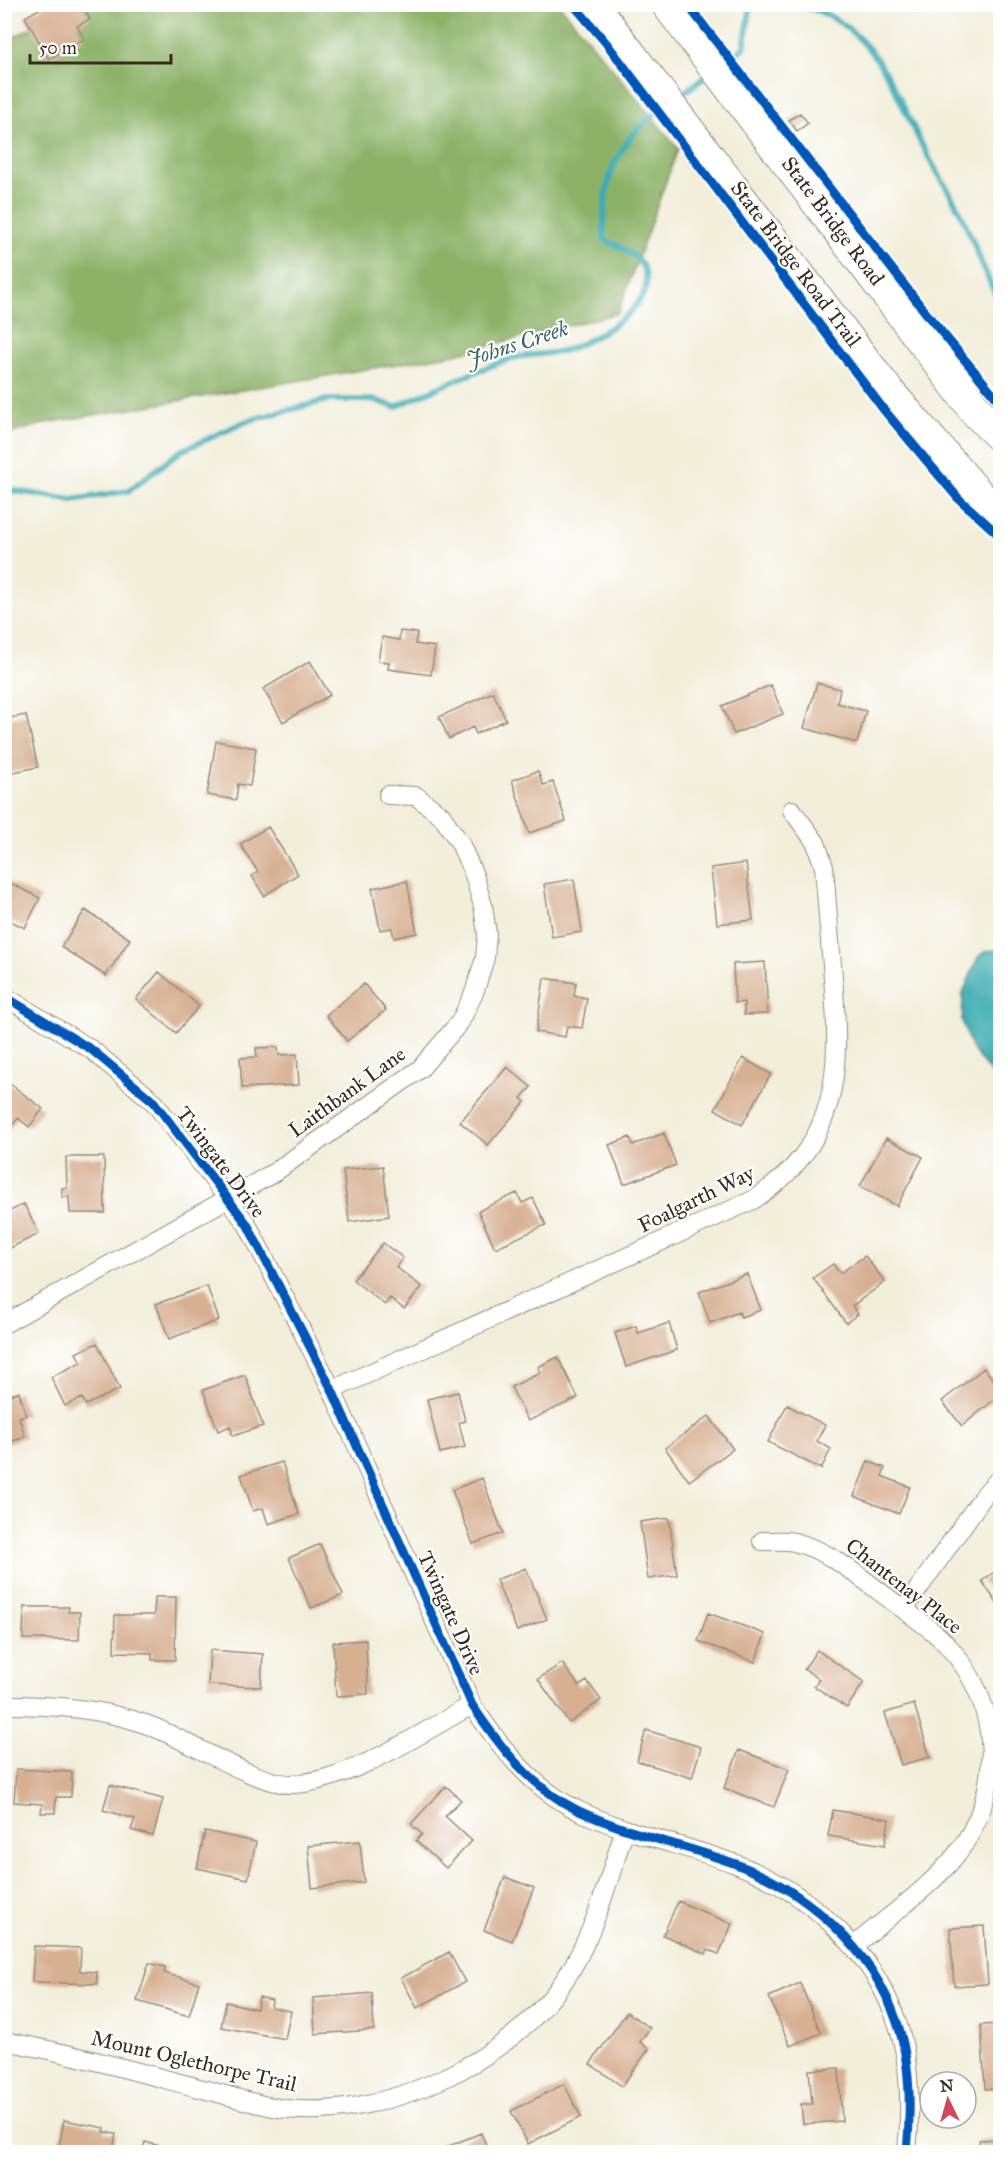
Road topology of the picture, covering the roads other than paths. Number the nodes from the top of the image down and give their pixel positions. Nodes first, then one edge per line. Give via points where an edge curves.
1 (591, 4) edge
2 (668, 4) edge
3 (1000, 435) edge
4 (1000, 520) edge
5 (388, 795) dead end
6 (792, 810) dead end
7 (4, 996) edge
8 (230, 1198) junction
9 (4, 1324) edge
10 (332, 1390) junction
11 (1000, 1478) edge
12 (762, 1540) dead end
13 (904, 1610) junction
14 (4, 1705) edge
15 (472, 1705) junction
16 (625, 1829) junction
17 (854, 1946) junction
18 (4, 2040) edge
19 (907, 2152) edge

1 - 4 highway via 887,391
2 - 3 highway, State Bridge Road via 977,412
5 - 8 street, Laithbank Lane via 416,796 441,814 460,843 483,906 487,934 485,958 474,993 460,1022 420,1069 275,1172
6 - 10 street, Foalgarth Way via 816,843 824,867 837,1029 837,1072 816,1139 776,1185 753,1200
7 - 8 street, Twingate Drive via 92,1050 154,1102
8 - 9 street, Laithbank Lane
8 - 10 street, Twingate Drive via 248,1224
10 - 15 street, Twingate Drive
11 - 13 street
12 - 13 street, Chantenay Place via 793,1542 822,1552
13 - 17 street, Chantenay Place via 947,1644 975,1684 990,1731 990,1780 979,1817 956,1855
14 - 15 street via 80,1708 146,1724 259,1777 294,1784 317,1781 358,1767
15 - 16 street, Twingate Drive via 501,1748 536,1782 576,1809
16 - 17 street, Twingate Drive via 736,1864 770,1879 816,1909
16 - 18 street, Mount Oglethorpe Trail via 588,1939 569,1974 544,2006 516,2034 483,2057 418,2090 380,2104 327,2112 278,2108
17 - 19 street, Twingate Drive via 878,1981 897,2022 910,2106

